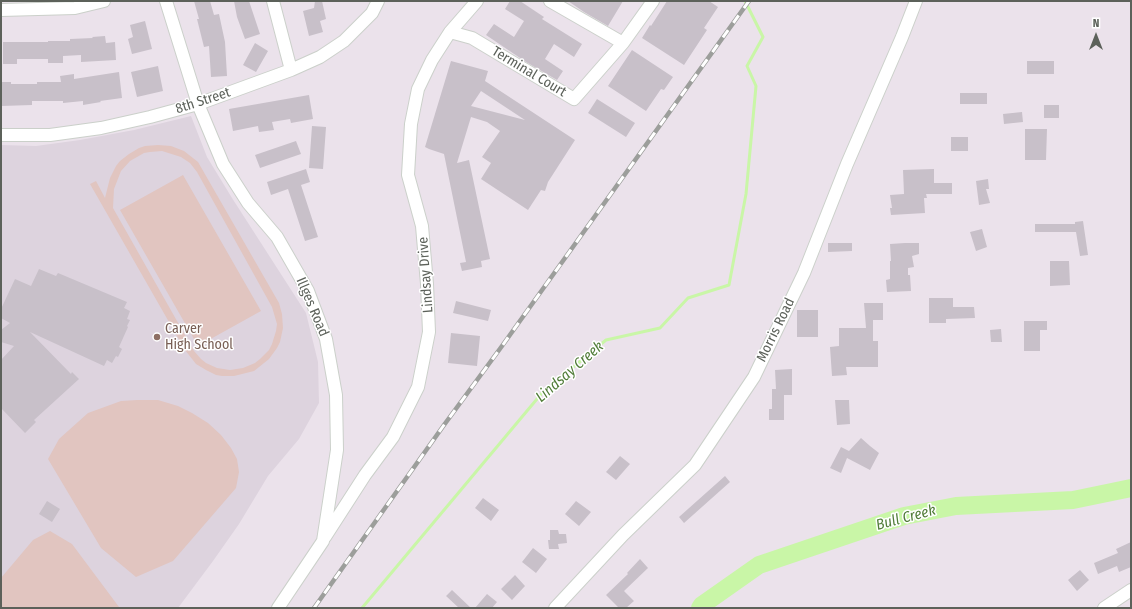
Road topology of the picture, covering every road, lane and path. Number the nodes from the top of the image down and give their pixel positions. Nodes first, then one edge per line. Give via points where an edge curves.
1 (104, 1) edge
2 (166, 1) edge
3 (273, 1) edge
4 (378, 1) edge
5 (477, 1) edge
6 (550, 1) edge
7 (653, 1) edge
8 (916, 1) edge
9 (563, 4) edge
10 (1, 10) edge
11 (450, 32) junction
12 (623, 43) junction
13 (291, 70) junction
14 (198, 104) junction
15 (1, 135) edge
16 (322, 541) junction
17 (1131, 590) edge
18 (278, 608) edge
19 (555, 608) edge
20 (1104, 608) edge

1 - 10 street via 75,8
2 - 14 street, Illges Road
3 - 13 street
4 - 13 street, 8th Street via 372,14 344,41 320,57
5 - 11 street, Lindsay Drive
6 - 9 street
7 - 12 street, Terminal Court
8 - 19 street, Morris Road via 804,273 754,377 695,465 623,535
9 - 12 street
11 - 12 street, Terminal Court via 472,38 574,99
11 - 16 street, Lindsay Drive via 418,89 411,124 408,175 422,226 429,332 418,387 393,436
13 - 14 street, 8th Street
14 - 15 street, 8th Street via 101,128 50,135
14 - 16 street, Illges Road via 223,164 248,203 277,237 308,291 326,339 336,395 337,450
16 - 18 street, Illges Road
17 - 20 street

